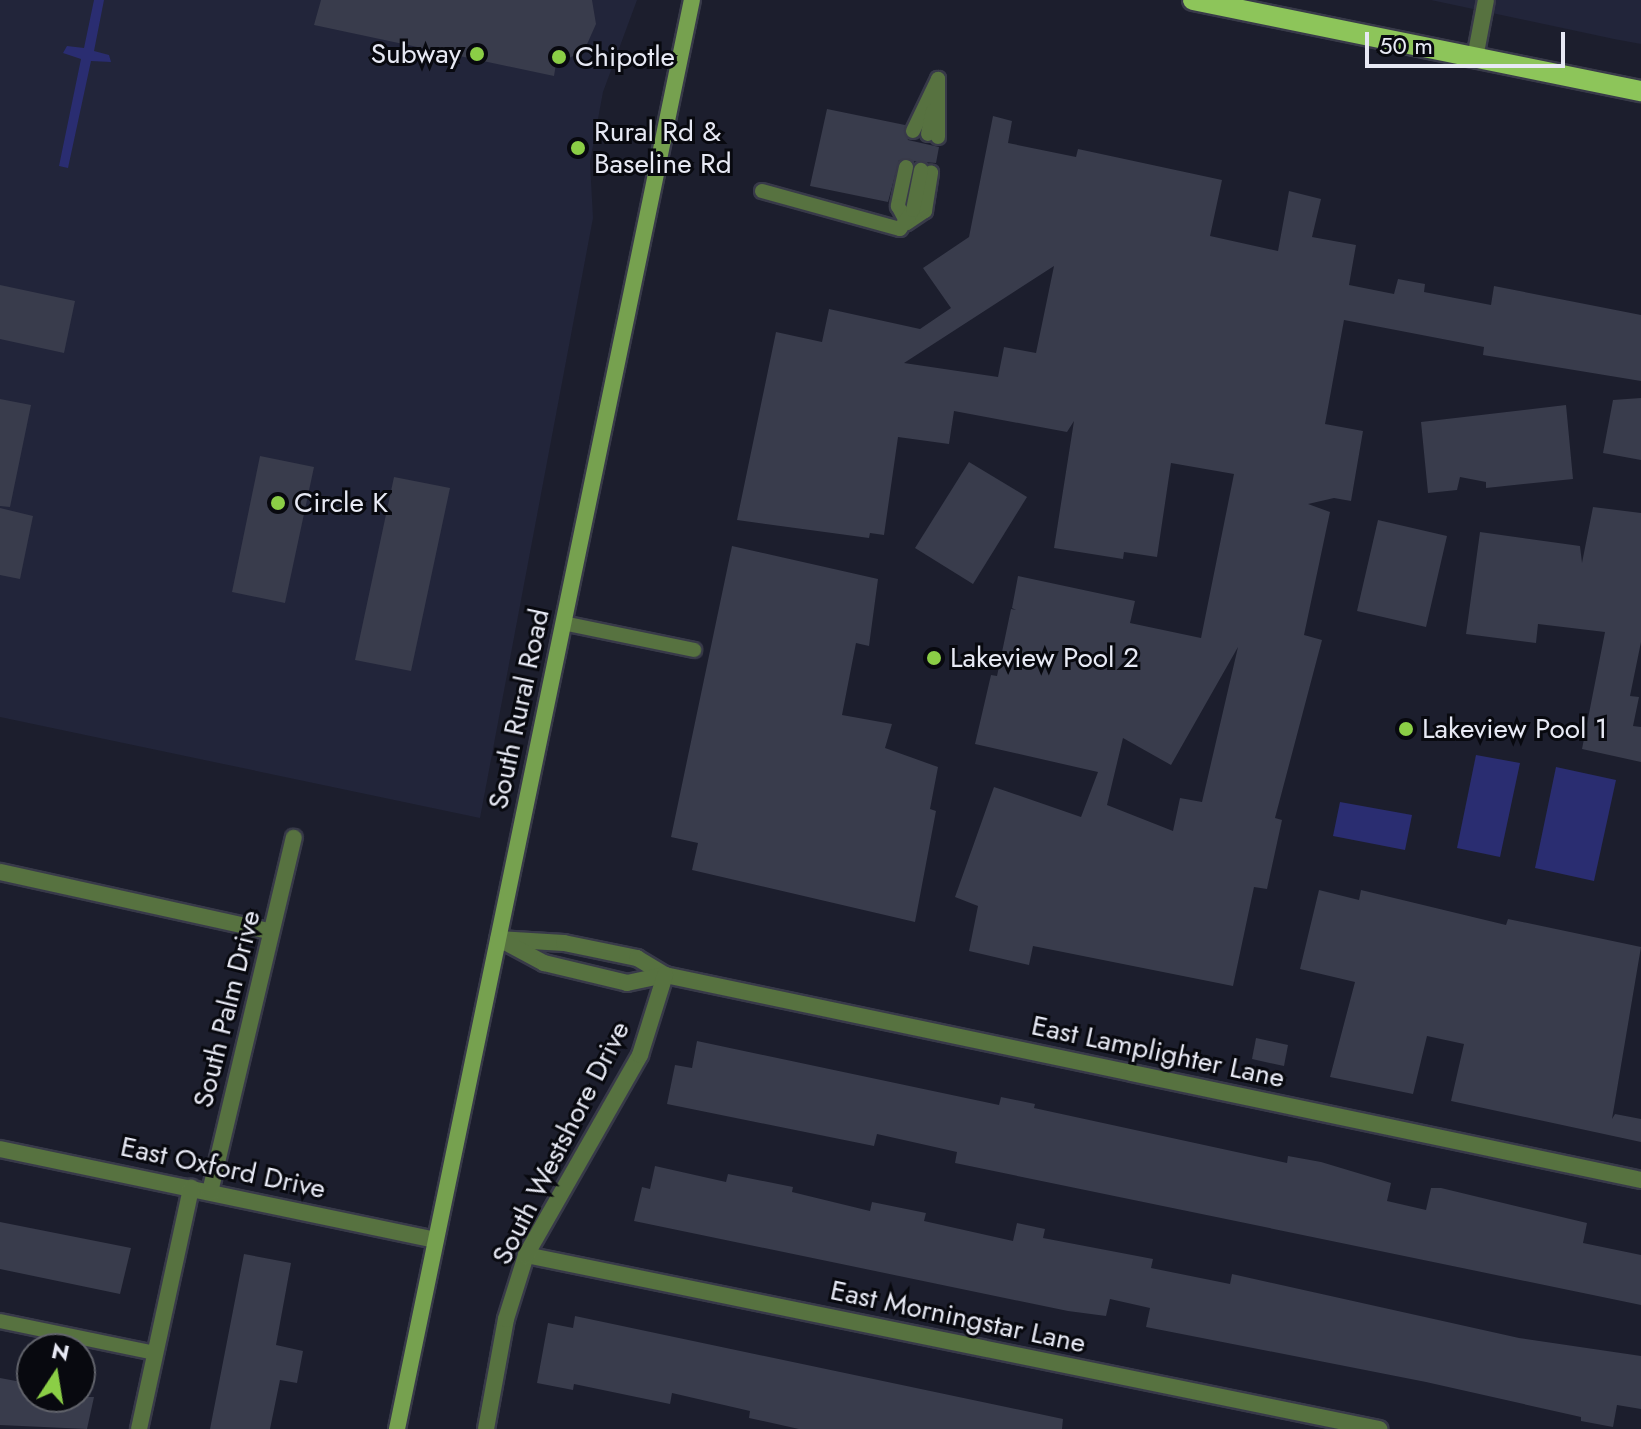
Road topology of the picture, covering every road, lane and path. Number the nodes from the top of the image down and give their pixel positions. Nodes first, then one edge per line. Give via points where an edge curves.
1 (692, 0) edge
2 (1193, 0) edge
3 (1486, 0) edge
4 (1475, 58) junction
5 (1641, 91) edge
6 (913, 131) dead end
7 (933, 136) dead end
8 (762, 191) dead end
9 (907, 223) junction
10 (563, 623) junction
11 (694, 650) dead end
12 (294, 838) dead end
13 (0, 872) edge
14 (269, 931) junction
15 (498, 939) junction
16 (665, 975) junction
17 (0, 1149) edge
18 (1641, 1180) edge
19 (191, 1188) junction
20 (210, 1192) junction
21 (436, 1240) junction
22 (526, 1255) junction
23 (0, 1321) edge
24 (155, 1353) junction
25 (139, 1429) edge
26 (397, 1429) edge
27 (486, 1429) edge
28 (1379, 1429) edge

1 - 10 main road, South Rural Road
2 - 4 main road
3 - 4 street
4 - 5 main road
6 - 7 lane via 938,79
8 - 9 lane via 891,230
9 - 9 lane via 898,206 919,170 925,211
10 - 11 lane
10 - 15 main road, South Rural Road
12 - 14 street, South Palm Drive via 277,919
13 - 14 street
14 - 20 street, South Palm Drive
15 - 16 street, East Lamplighter Lane via 564,943 637,958
15 - 16 street, East Lamplighter Lane via 544,963 627,983
15 - 21 main road, South Rural Road
16 - 18 street, East Lamplighter Lane
16 - 22 street, South Westshore Drive via 640,1055
17 - 19 street, East Oxford Drive
19 - 20 street, East Oxford Drive
19 - 24 street
20 - 21 street, East Oxford Drive
21 - 26 main road, South Rural Road
22 - 27 street, South Westshore Drive via 506,1319
22 - 28 street, East Morningstar Lane
23 - 24 lane
24 - 25 street

